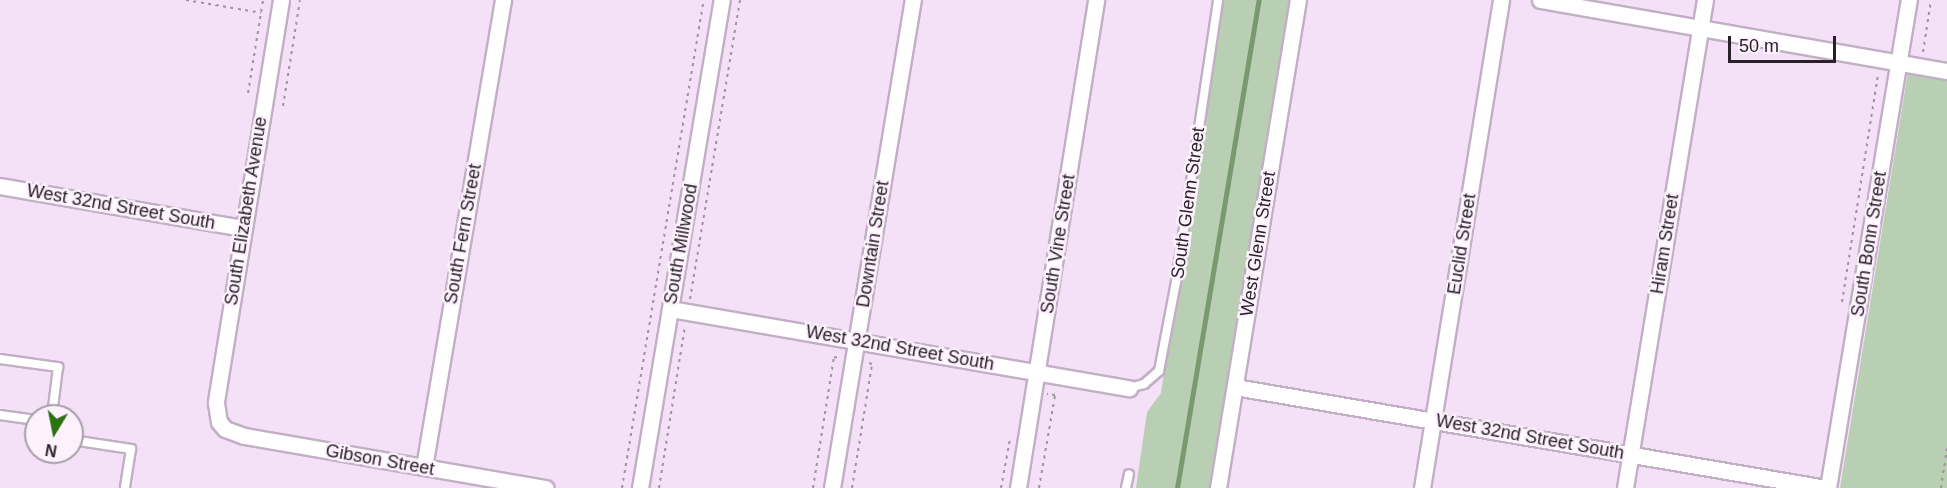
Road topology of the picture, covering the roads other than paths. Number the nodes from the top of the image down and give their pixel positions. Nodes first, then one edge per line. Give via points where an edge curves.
1 (281, 0) edge
2 (503, 0) edge
3 (722, 0) edge
4 (913, 0) edge
5 (1096, 0) edge
6 (1218, 0) edge
7 (1298, 0) edge
8 (1501, 0) edge
9 (1540, 0) edge
10 (1706, 0) edge
11 (1909, 0) edge
12 (1701, 28) junction
13 (1899, 63) junction
14 (1947, 71) edge
15 (0, 186) edge
16 (243, 228) junction
17 (670, 309) junction
18 (857, 342) junction
19 (0, 358) edge
20 (1038, 372) junction
21 (1234, 387) junction
22 (1130, 388) joint
23 (53, 404) edge
24 (0, 415) edge
25 (24, 418) edge
26 (1433, 421) junction
27 (219, 422) joint
28 (84, 442) edge
29 (1631, 455) junction
30 (424, 467) junction
31 (1129, 474) dead end
32 (125, 488) edge
33 (546, 488) edge
34 (640, 488) edge
35 (832, 488) edge
36 (1018, 488) edge
37 (1126, 488) edge
38 (1218, 488) edge
39 (1422, 488) edge
40 (1625, 488) edge
41 (1827, 488) edge

1 - 16 street, South Elizabeth Avenue
2 - 30 street, South Fern Street
3 - 17 street, South Millwood
4 - 18 street, Downtain Street
5 - 20 street, South Vine Street
6 - 22 lane, South Glenn Street via 1159,371 1144,384
7 - 21 street, West Glenn Street
8 - 26 street, Euclid Street
9 - 12 street
10 - 12 street, Hiram Street
11 - 13 street, South Bonn Street
12 - 13 street
12 - 29 street, Hiram Street
13 - 14 street
13 - 41 street, South Bonn Street
15 - 16 street, West 32nd Street South
16 - 27 street, South Elizabeth Avenue via 215,410
17 - 18 street, West 32nd Street South
17 - 34 street, South Millwood
18 - 20 street, West 32nd Street South
18 - 35 street, Downtain Street
19 - 23 lane via 58,367
20 - 22 street, West 32nd Street South
20 - 36 street, South Vine Street
21 - 26 street, West 32nd Street South
21 - 38 street, West Glenn Street
24 - 25 lane
26 - 29 street, West 32nd Street South
26 - 39 street, Euclid Street
27 - 30 street, Gibson Street via 225,429 244,436
28 - 32 lane via 131,449
29 - 40 street, Hiram Street
29 - 41 street, West 32nd Street South
30 - 33 street, Gibson Street
31 - 37 lane

